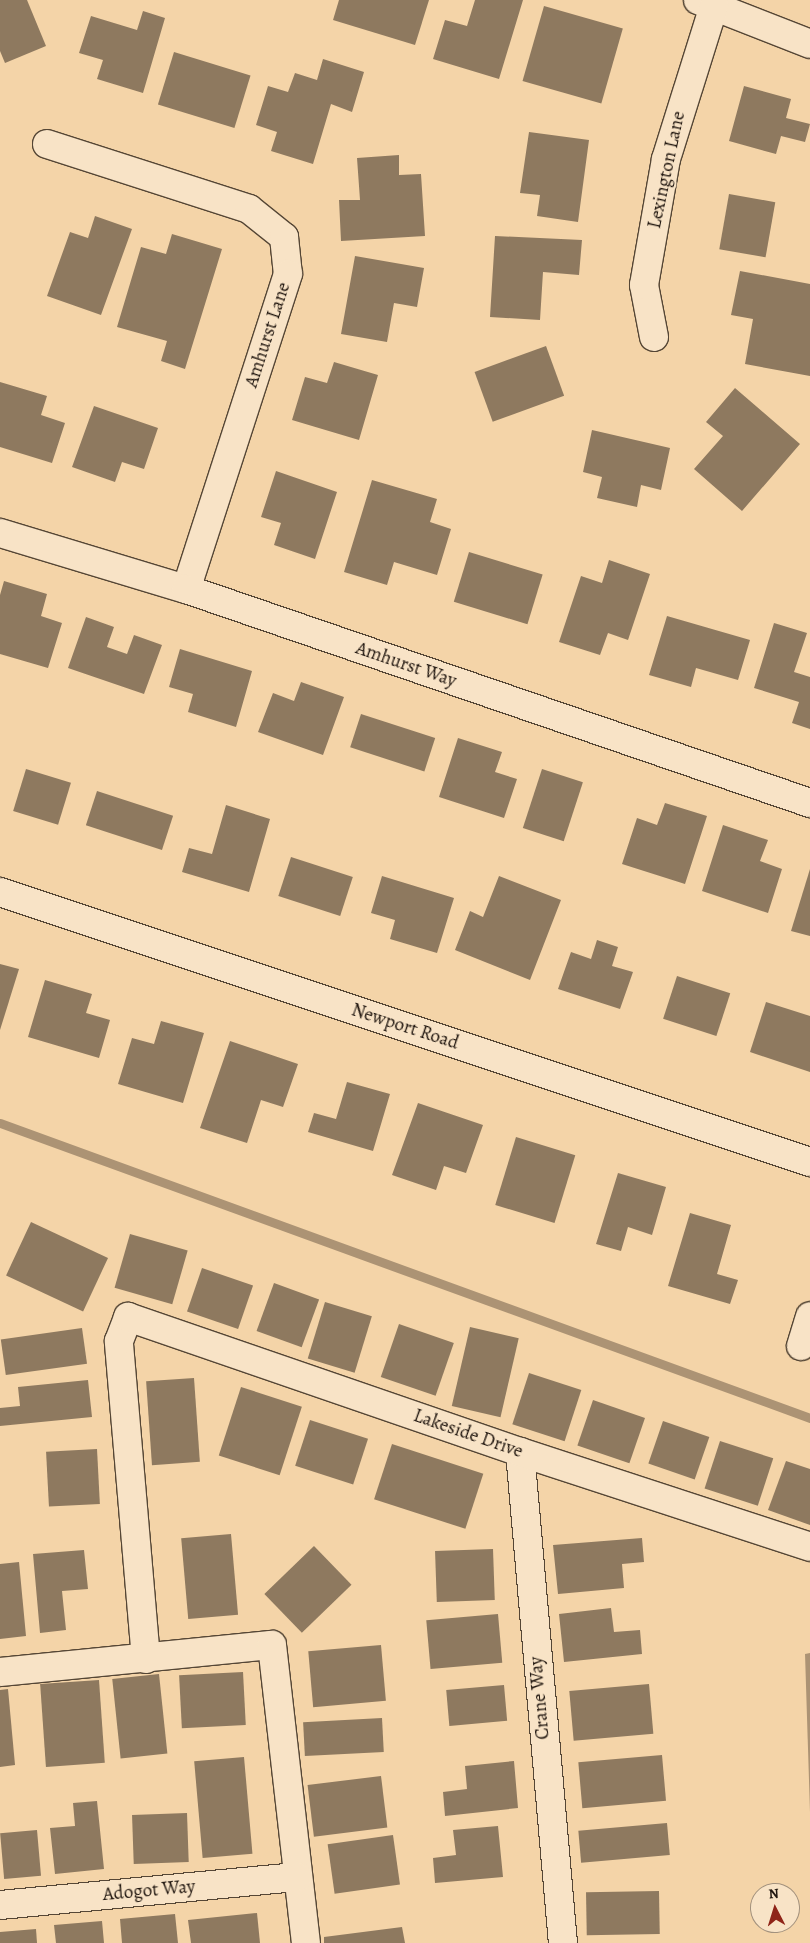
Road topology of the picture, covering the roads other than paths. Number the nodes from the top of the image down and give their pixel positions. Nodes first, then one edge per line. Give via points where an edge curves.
1 (706, 3) edge
2 (810, 44) edge
3 (48, 144) dead end
4 (654, 337) dead end
5 (0, 532) edge
6 (186, 590) junction
7 (810, 803) edge
8 (0, 892) edge
9 (810, 1162) edge
10 (810, 1316) edge
11 (801, 1346) dead end
12 (520, 1452) junction
13 (810, 1547) edge
14 (146, 1659) junction
15 (0, 1672) edge
16 (298, 1878) junction
17 (0, 1905) edge
18 (306, 1943) edge
19 (563, 1943) edge

1 - 2 street
1 - 4 street, Lexington Lane via 671,136 644,284
3 - 6 street, Amhurst Lane via 249,209 284,237 288,274
5 - 6 street, Amhurst Way
6 - 7 street, Amhurst Way
8 - 9 street, Newport Road
10 - 11 street
12 - 13 street, Lakeside Drive
12 - 14 street, Lakeside Drive via 128,1317 119,1340
12 - 19 street, Crane Way
14 - 15 street
14 - 16 street via 272,1645 297,1843
16 - 17 street, Adogot Way
16 - 18 street

